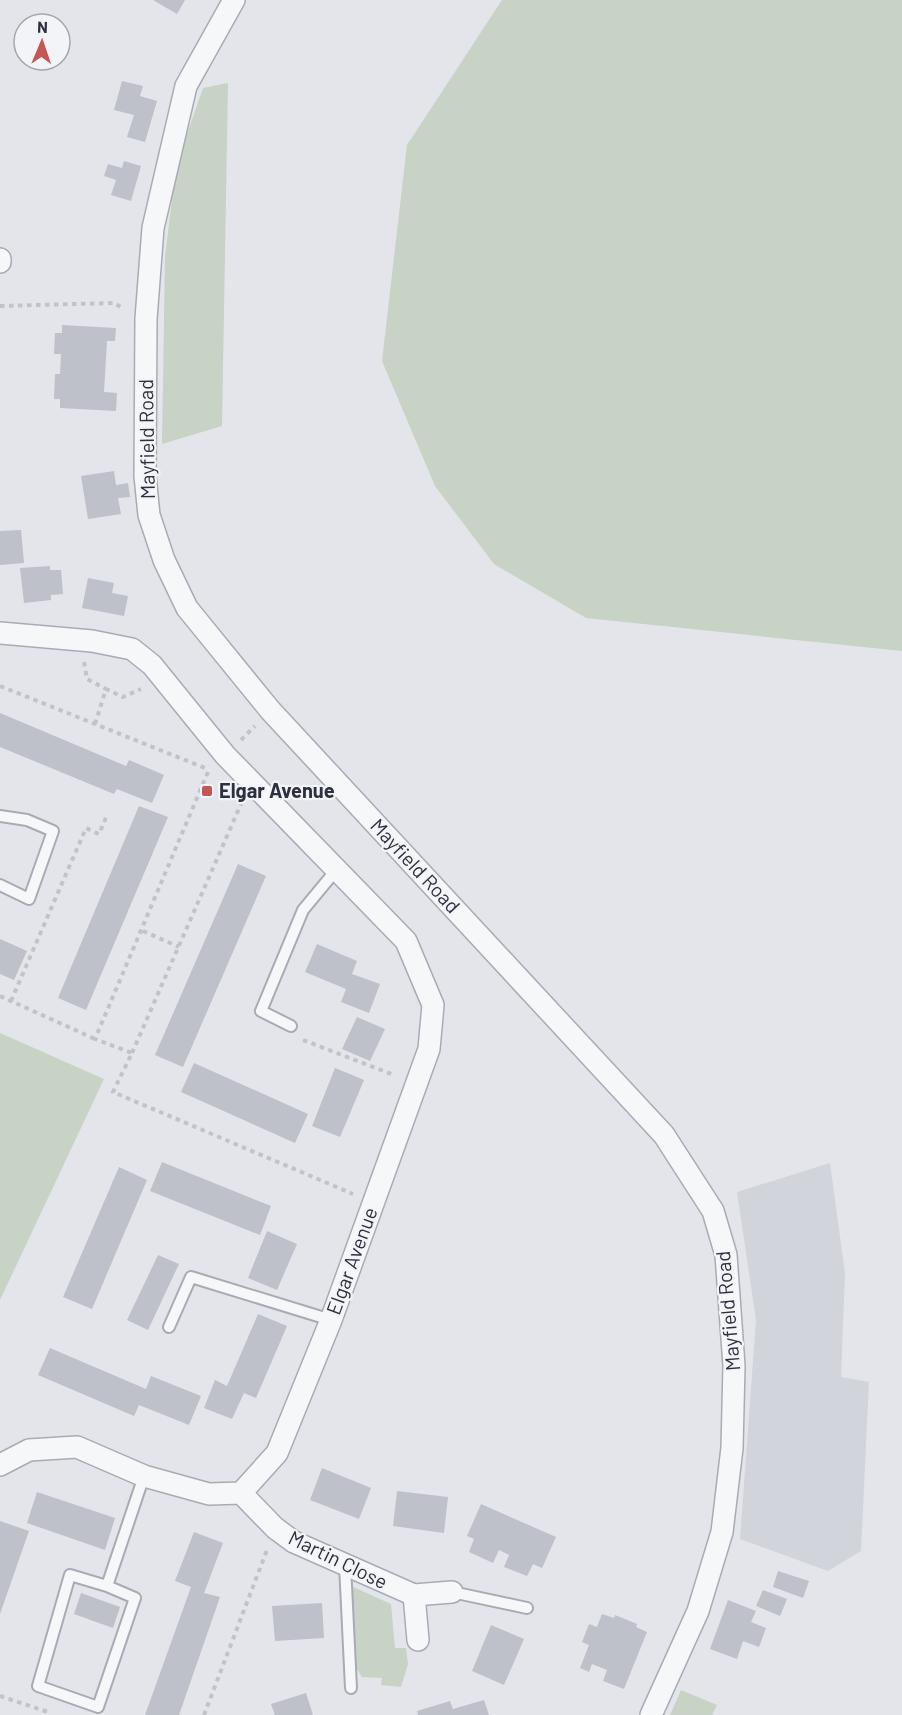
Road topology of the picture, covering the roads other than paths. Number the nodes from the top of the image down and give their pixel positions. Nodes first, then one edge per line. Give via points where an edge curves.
1 (234, 0) edge
2 (0, 633) edge
3 (0, 816) edge
4 (337, 869) junction
5 (0, 885) edge
6 (291, 1026) road end
7 (331, 1320) junction
8 (169, 1327) dead end
9 (0, 1465) edge
10 (144, 1476) junction
11 (241, 1493) junction
12 (345, 1565) junction
13 (107, 1586) junction
14 (452, 1592) joint
15 (414, 1595) junction
16 (527, 1608) dead end
17 (418, 1640) dead end
18 (351, 1688) dead end
19 (651, 1715) edge

1 - 19 street, Mayfield Road via 186,86 153,228 146,320 145,476 149,515 164,560 187,608 270,710 657,1127 713,1211 726,1255 734,1366 732,1448 722,1532 698,1611
2 - 4 street, Elgar Avenue via 132,648 221,750
3 - 5 lane via 27,820 53,831 29,898
4 - 6 lane via 303,910 261,1011
4 - 7 street, Elgar Avenue via 406,941 433,1005 429,1049
7 - 8 lane via 191,1277
7 - 11 street, Elgar Avenue via 277,1453
9 - 10 street via 29,1450 77,1447
10 - 11 street via 209,1494
10 - 13 lane
11 - 12 street, Martin Close via 294,1542
12 - 15 street, Martin Close
12 - 18 lane
13 - 13 lane via 70,1575 38,1686 98,1707 135,1598
14 - 15 street, Martin Close
14 - 16 lane
15 - 17 street

